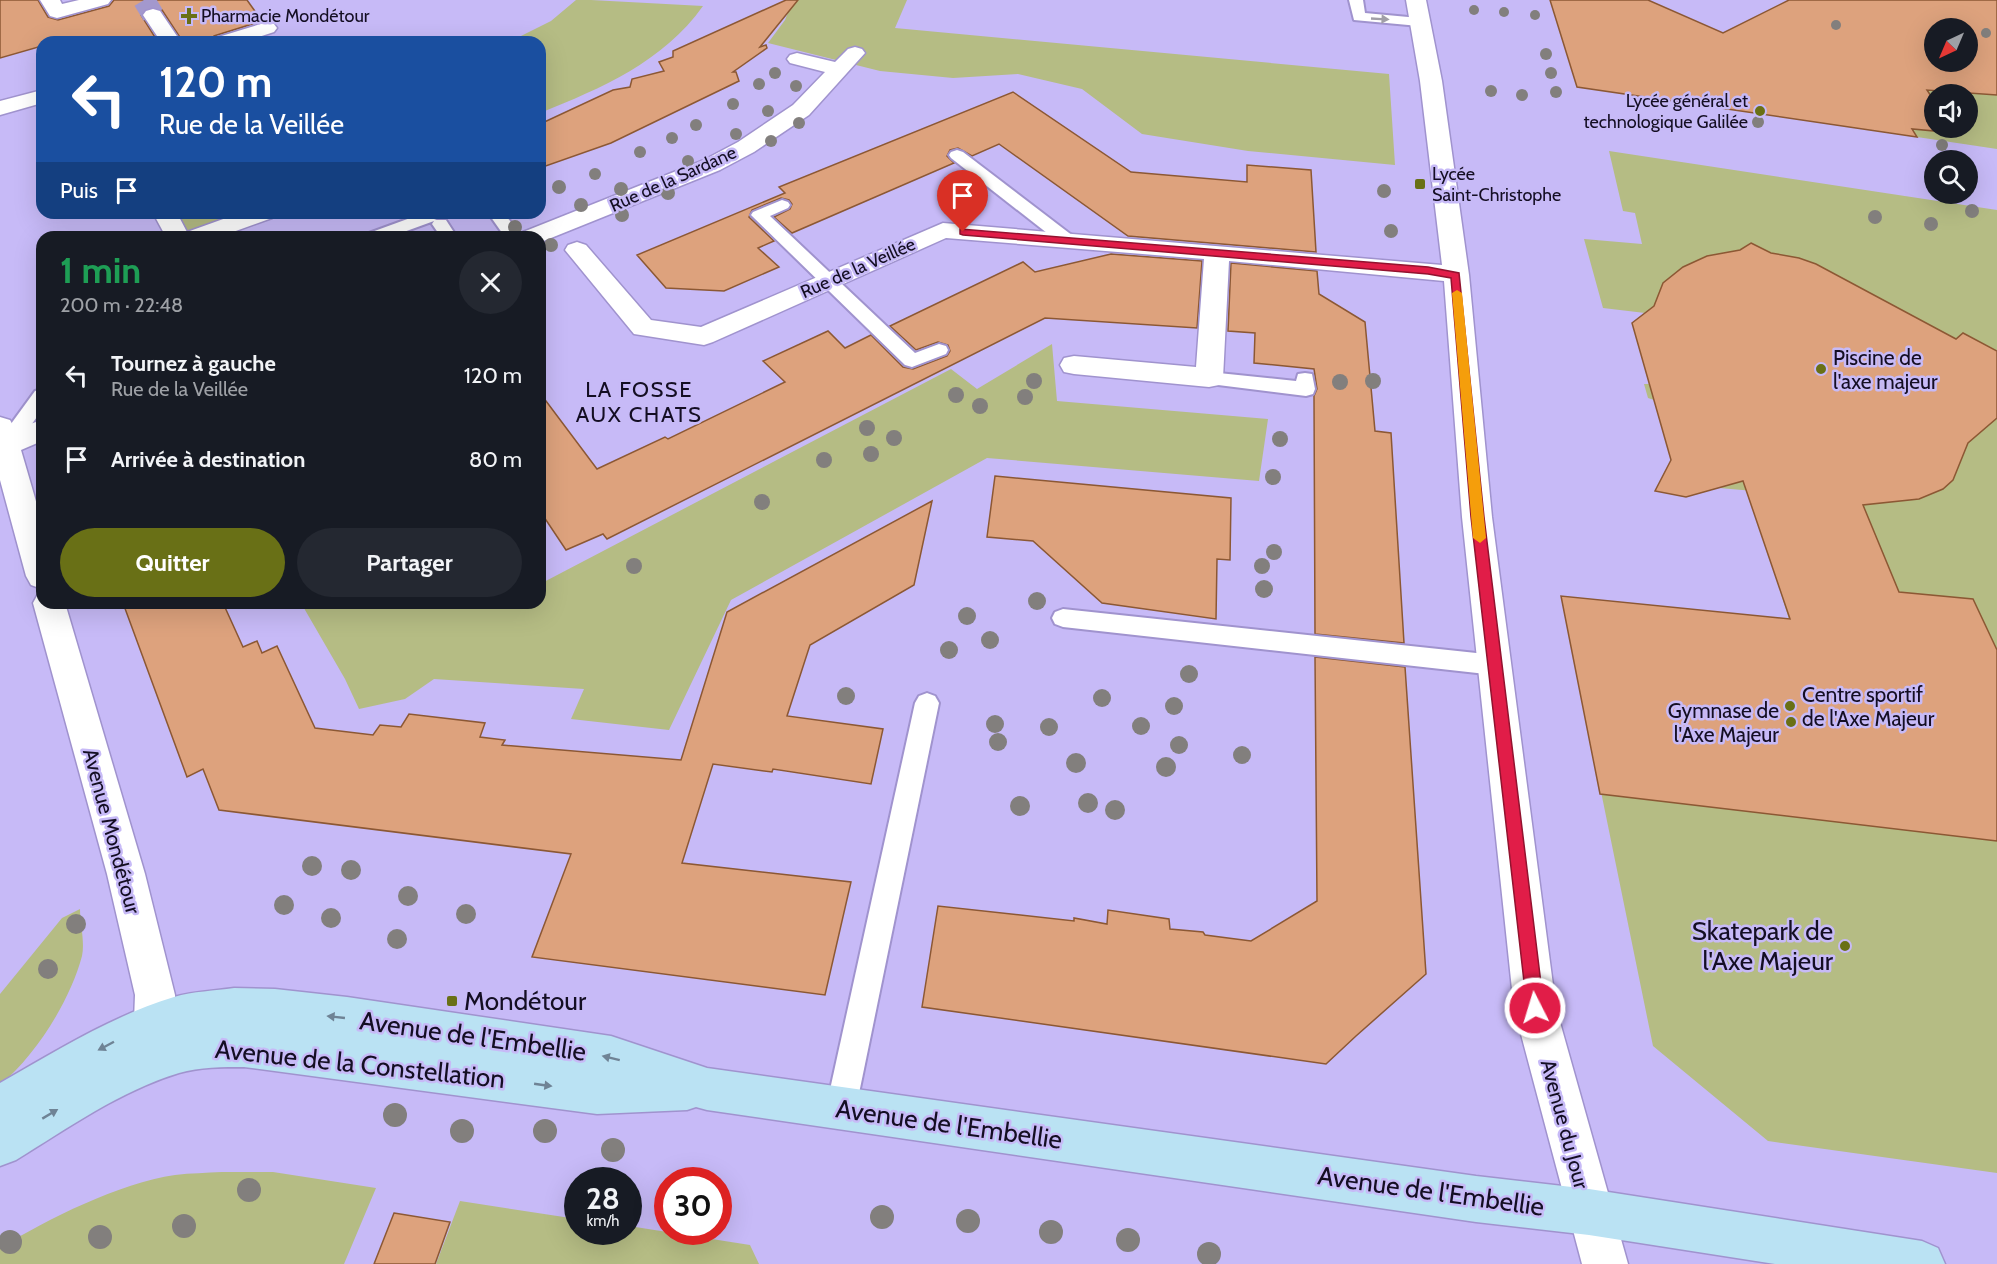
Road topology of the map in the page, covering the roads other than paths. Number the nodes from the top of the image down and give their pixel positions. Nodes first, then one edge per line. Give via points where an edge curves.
1 (50, 0) edge
2 (101, 0) edge
3 (1356, 0) edge
4 (1418, 11) edge
5 (153, 15) tunnel mouth
6 (267, 28) dead end
7 (167, 36) edge
8 (241, 36) edge
9 (797, 59) dead end
10 (36, 98) edge
11 (0, 108) edge
12 (957, 155) dead end
13 (782, 205) dead end
14 (246, 219) edge
15 (443, 225) edge
16 (213, 231) edge
17 (409, 231) edge
18 (546, 231) edge
19 (1067, 240) junction
20 (577, 250) dead end
21 (1217, 253) junction
22 (1456, 275) junction
23 (830, 280) junction
24 (939, 350) dead end
25 (1074, 365) dead end
26 (1209, 378) junction
27 (1305, 380) dead end
28 (36, 403) edge
29 (36, 432) edge
30 (2, 440) edge
31 (36, 556) edge
32 (52, 609) edge
33 (1063, 618) dead end
34 (1495, 665) junction
35 (927, 703) dead end
36 (154, 1043) junction
37 (707, 1089) joint
38 (0, 1107) edge
39 (841, 1108) junction
40 (0, 1144) edge
41 (1589, 1212) junction
42 (1605, 1264) edge
43 (1922, 1264) edge

1 - 2 street via 57,12
3 -> 4 lane via 1359,17
4 - 22 street, Avenue du Jour
5 - 7 street
6 - 8 street
9 - 18 street, Rue de la Sardane via 847,61 801,110 746,147 712,165
10 - 11 street
12 - 19 lane
13 - 23 lane via 759,215
14 - 16 street
15 - 17 lane
19 - 21 street, Rue de la Veillée
19 - 23 street, Rue de la Veillée via 943,230
20 - 23 street, Rue de la Veillée via 643,328 704,336
21 - 22 street, Rue de la Veillée
21 - 26 street
22 - 34 street, Avenue du Jour via 1477,517
23 - 24 lane via 905,364
25 - 26 street
26 - 27 lane via 1306,389
28 - 30 lane
29 - 30 street
30 - 31 street
32 - 36 street, Avenue Mondétour via 126,874 155,995
33 - 34 lane
34 - 41 street, Avenue du Jour via 1535,1008
35 - 39 lane
36 - 37 street, Avenue de la Constellation via 231,1046 597,1093
36 -> 38 street via 111,1043
40 -> 36 street, Avenue de la Constellation via 105,1082
37 - 39 street, Avenue de l'Embellie
39 - 41 street, Avenue de l'Embellie
41 - 42 street, Avenue du Jour
41 - 43 street, Avenue de l'Embellie

